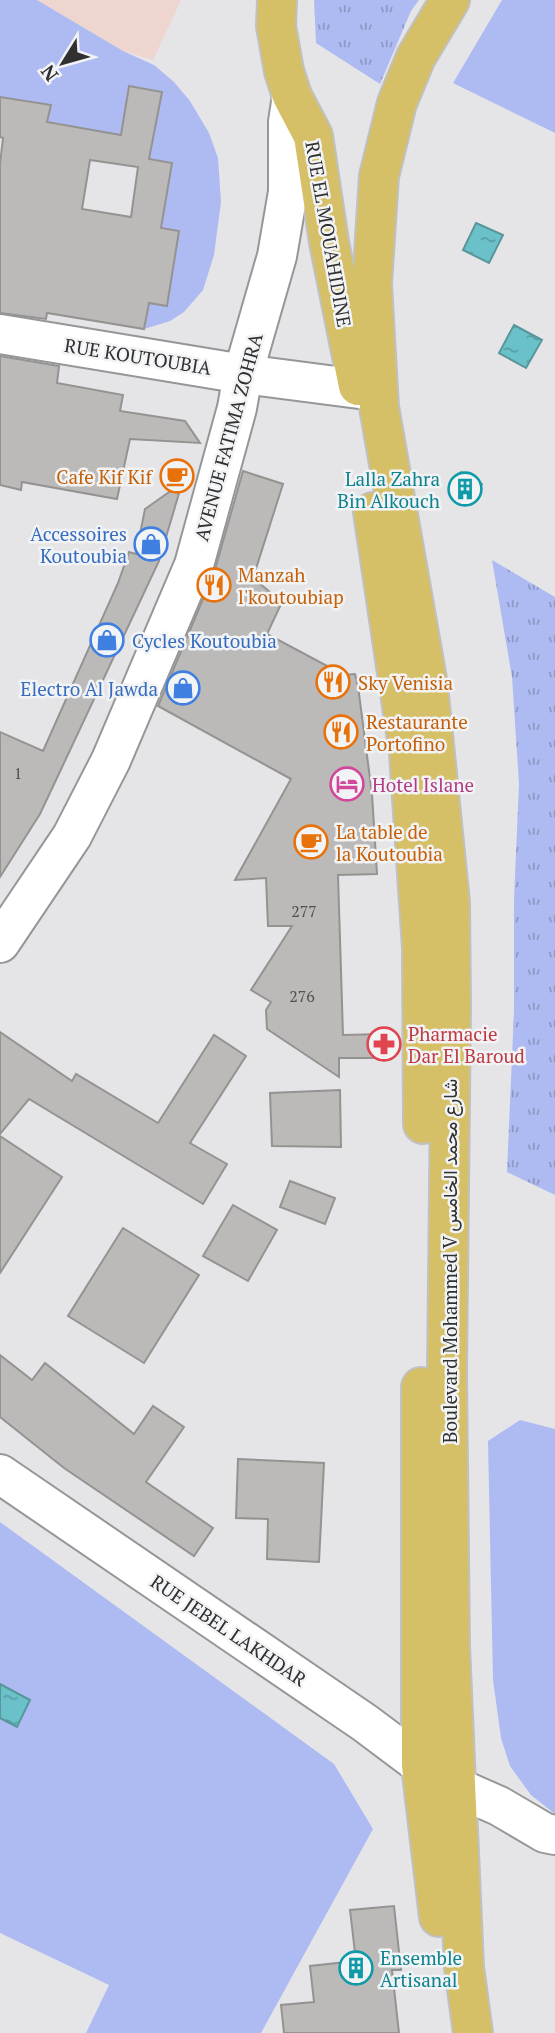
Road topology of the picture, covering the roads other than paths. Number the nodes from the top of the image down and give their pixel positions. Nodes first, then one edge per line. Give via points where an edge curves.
1 (277, 0) edge
2 (450, 0) edge
3 (292, 96) junction
4 (0, 334) edge
5 (243, 374) junction
6 (359, 389) junction
7 (0, 943) edge
8 (0, 1474) edge
9 (421, 1765) junction
10 (456, 1787) junction
11 (555, 1835) edge
12 (453, 2033) edge
13 (473, 2033) edge

1 - 3 main road, RUE EL MOUAHIDINE via 276,26
2 - 10 main road, Boulevard Mohammed V شارع محمد الخامس via 416,57 397,103 379,176 372,284 379,407 428,685 450,902 448,1399
3 - 5 street, AVENUE FATIMA ZOHRA via 288,192 277,257
3 - 6 main road, RUE EL MOUAHIDINE via 313,136
4 - 5 street, RUE KOUTOUBIA
5 - 6 street, RUE KOUTOUBIA
5 - 7 street, AVENUE FATIMA ZOHRA via 194,565 111,760 72,836
6 - 9 main road, Boulevard Mohammed V شارع محمد الخامس via 409,753 422,948
8 - 9 street, RUE JEBEL LAKHDAR
9 - 10 street, RUE JEBEL LAKHDAR
9 - 12 main road, Boulevard Mohammed V شارع محمد الخامس
10 - 11 street, RUE JEBEL LAKHDAR
10 - 13 main road, Boulevard Mohammed V شارع محمد الخامس via 464,1967

